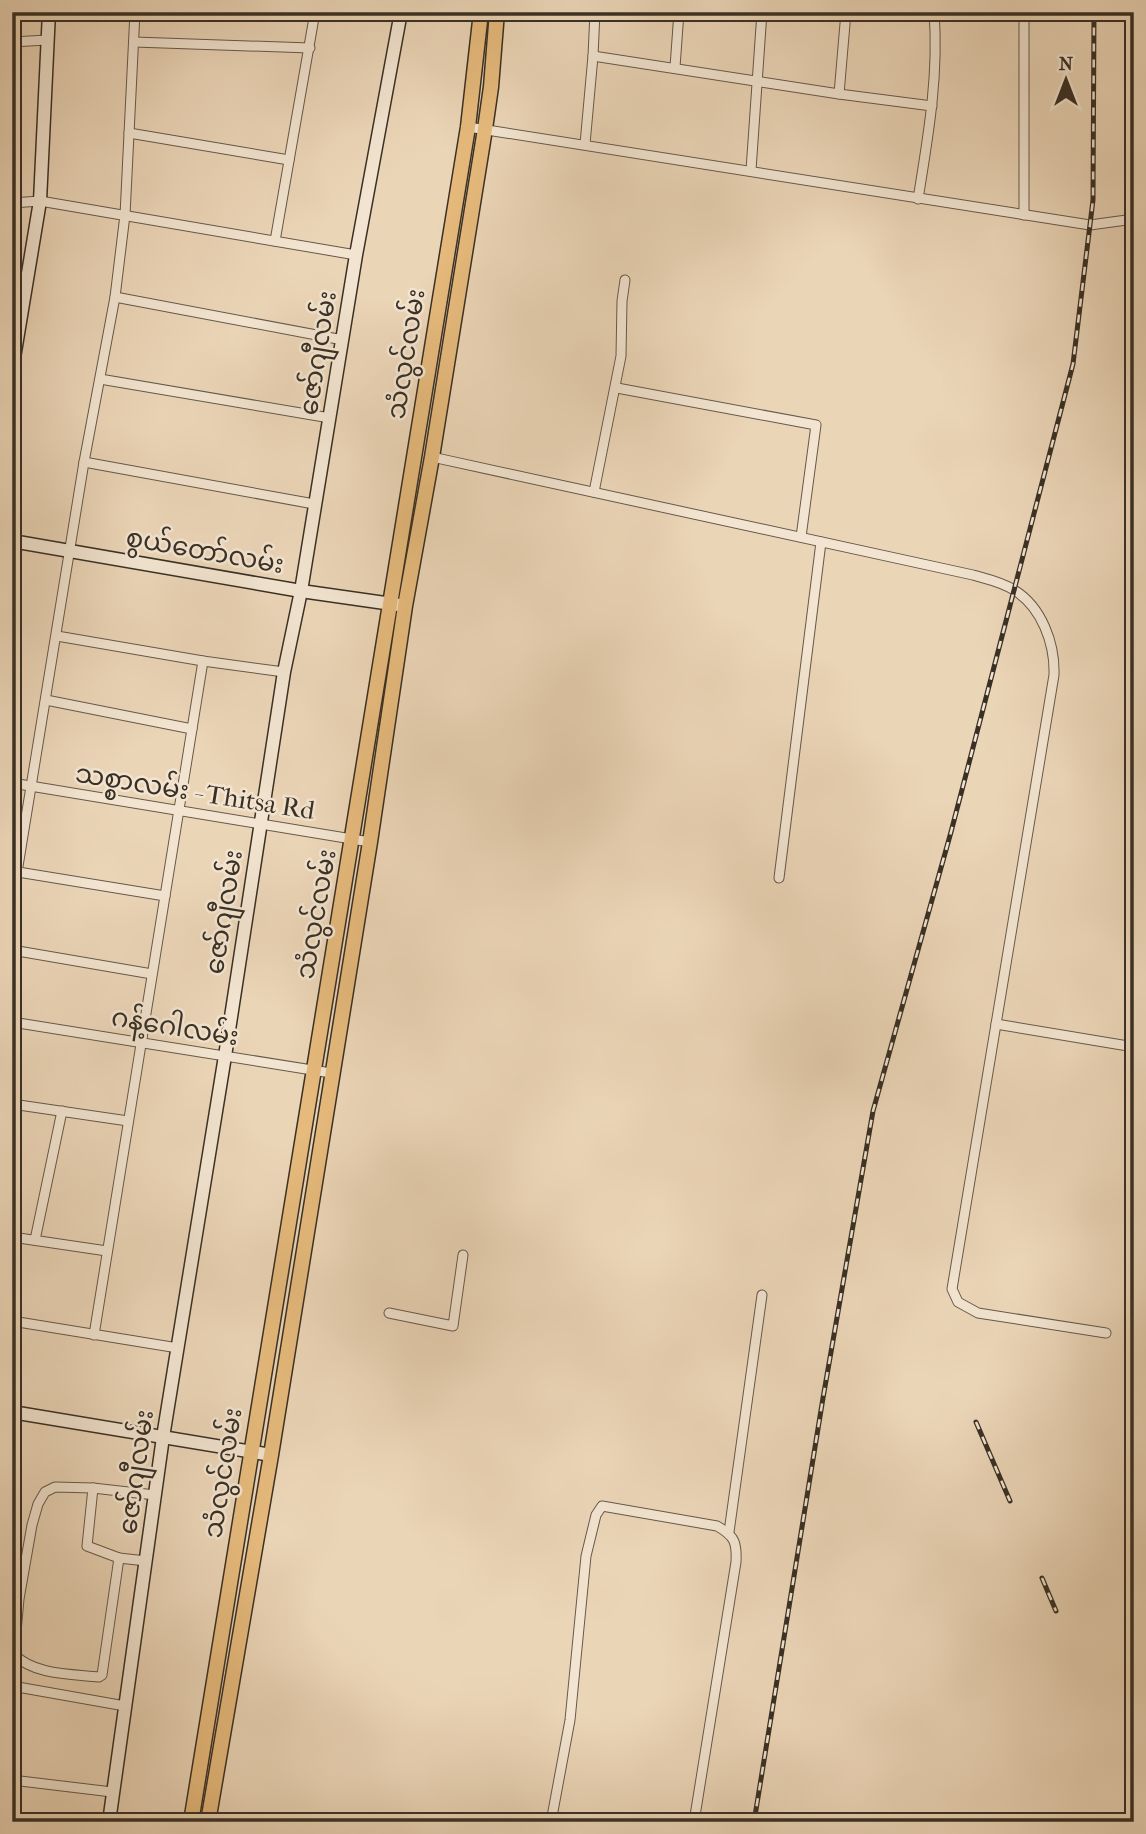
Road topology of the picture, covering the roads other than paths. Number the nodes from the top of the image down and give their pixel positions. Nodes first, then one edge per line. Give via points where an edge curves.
1 (48, 12) edge
2 (135, 12) edge
3 (315, 12) edge
4 (401, 12) edge
5 (481, 12) edge
6 (497, 12) edge
7 (595, 12) edge
8 (679, 12) edge
9 (762, 12) edge
10 (846, 12) edge
11 (934, 12) edge
12 (1024, 12) edge
13 (47, 40) junction
14 (12, 41) edge
15 (134, 42) junction
16 (310, 48) junction
17 (593, 56) junction
18 (675, 67) junction
19 (757, 80) junction
20 (839, 94) junction
21 (932, 106) junction
22 (468, 127) junction
23 (485, 129) junction
24 (129, 133) junction
25 (584, 144) junction
26 (289, 160) junction
27 (751, 170) junction
28 (918, 199) junction
29 (40, 201) junction
30 (12, 203) edge
31 (125, 215) junction
32 (1024, 215) junction
33 (1134, 219) edge
34 (275, 242) junction
35 (356, 255) junction
36 (625, 279) dead end
37 (115, 297) junction
38 (343, 340) junction
39 (12, 370) edge
40 (428, 370) junction
41 (445, 373) junction
42 (100, 379) junction
43 (617, 388) junction
44 (330, 418) junction
45 (432, 457) junction
46 (84, 462) junction
47 (594, 492) junction
48 (314, 504) junction
49 (801, 537) junction
50 (12, 541) edge
51 (821, 542) junction
52 (70, 551) junction
53 (301, 591) junction
54 (390, 603) junction
55 (405, 606) junction
56 (57, 636) junction
57 (203, 661) junction
58 (284, 672) junction
59 (46, 700) junction
60 (192, 729) junction
61 (12, 783) edge
62 (33, 786) junction
63 (179, 811) junction
64 (261, 823) junction
65 (353, 839) junction
66 (370, 842) junction
67 (18, 872) junction
68 (779, 878) dead end
69 (165, 896) junction
70 (12, 903) edge
71 (12, 950) edge
72 (152, 974) junction
73 (12, 1022) edge
74 (996, 1024) junction
75 (141, 1043) junction
76 (1134, 1047) edge
77 (225, 1056) junction
78 (315, 1070) junction
79 (331, 1073) junction
80 (12, 1104) edge
81 (62, 1111) junction
82 (128, 1121) junction
83 (12, 1237) edge
84 (36, 1240) junction
85 (107, 1251) junction
86 (463, 1255) dead end
87 (284, 1258) junction
88 (301, 1262) junction
89 (762, 1295) dead end
90 (389, 1313) dead end
91 (12, 1321) edge
92 (1106, 1333) dead end
93 (94, 1335) junction
94 (178, 1348) junction
95 (13, 1414) edge
96 (163, 1437) junction
97 (252, 1451) junction
98 (271, 1455) junction
99 (93, 1488) junction
100 (155, 1495) junction
101 (729, 1532) junction
102 (119, 1558) junction
103 (146, 1561) junction
104 (12, 1686) edge
105 (211, 1696) junction
106 (229, 1700) junction
107 (125, 1706) junction
108 (12, 1780) edge
109 (113, 1792) junction
110 (108, 1822) edge
111 (191, 1822) edge
112 (208, 1822) edge
113 (551, 1822) edge
114 (694, 1822) edge

1 - 13 street
2 - 15 street
3 - 16 street
4 - 35 street, ဇော်ဂျီလမ်း
5 - 22 main road, သံလွင်လမ်း
6 - 23 main road, သံလွင်လမ်း
7 - 17 street
8 - 18 street
9 - 19 street
10 - 20 street
11 - 21 street
12 - 32 street
13 - 14 street
13 - 29 street
15 - 16 street
15 - 24 street
16 - 26 street
17 - 18 street
17 - 25 street
18 - 19 street
19 - 20 street
19 - 27 street
20 - 21 street
21 - 28 street
22 - 23 street
22 - 40 main road, သံလွင်လမ်း
23 - 25 street
23 - 41 main road, သံလွင်လမ်း
24 - 26 street
24 - 31 street
25 - 27 street
26 - 34 street
27 - 28 street
28 - 32 street
29 - 30 street
29 - 31 street
29 - 39 street
31 - 34 street
31 - 37 street
32 - 33 street via 1090,225
34 - 35 street
35 - 38 street, ဇော်ဂျီလမ်း
36 - 43 street
37 - 38 street
37 - 42 street
38 - 44 street, ဇော်ဂျီလမ်း
40 - 41 main road
40 - 54 main road, သံလွင်လမ်း
41 - 45 main road, သံလွင်လမ်း
42 - 44 street
42 - 46 street
43 - 47 street
43 - 49 street via 816,425
44 - 48 street, ဇော်ဂျီလမ်း
45 - 47 street
45 - 55 main road, သံလွင်လမ်း
46 - 48 street
46 - 52 street
47 - 49 street
48 - 53 street, ဇော်ဂျီလမ်း
49 - 51 street
50 - 52 street, စွယ်တော်လမ်း
51 - 68 street
51 - 74 street via 998,582 1031,605 1048,633 1054,675
52 - 53 street, စွယ်တော်လမ်း
52 - 56 street
53 - 54 street, စွယ်တော်လမ်း
53 - 58 street, ဇော်ဂျီလမ်း
54 - 55 street, စွယ်တော်လမ်း
54 - 65 main road, သံလွင်လမ်း
55 - 66 main road, သံလွင်လမ်း
56 - 57 street
56 - 59 street
57 - 58 street
57 - 60 street
58 - 64 street, ဇော်ဂျီလမ်း
59 - 60 street
59 - 62 street
60 - 63 street
61 - 62 street, သစ္စာလမ်း - Thitsa Rd
62 - 63 street, သစ္စာလမ်း - Thitsa Rd
62 - 67 street
63 - 64 street, သစ္စာလမ်း - Thitsa Rd
63 - 69 street
64 - 65 street, သစ္စာလမ်း - Thitsa Rd
64 - 77 street, ဇော်ဂျီလမ်း
65 - 66 street, သစ္စာလမ်း - Thitsa Rd
65 - 78 main road, သံလွင်လမ်း
66 - 79 main road, သံလွင်လမ်း
67 - 69 street
67 - 70 street
69 - 72 street
71 - 72 street
72 - 75 street
73 - 75 street, ဂန့်ဂေါလမ်း
74 - 76 street
74 - 92 street via 954,1296 978,1313
75 - 77 street, ဂန့်ဂေါလမ်း
75 - 82 street
77 - 78 street, ဂန့်ဂေါလမ်း
77 - 94 street, ဇော်ဂျီလမ်း
78 - 79 street, ဂန့်ဂေါလမ်း
78 - 87 main road, သံလွင်လမ်း
79 - 88 main road, သံလွင်လမ်း
80 - 81 street
81 - 82 street
81 - 84 street
82 - 85 street
83 - 84 street
84 - 85 street
85 - 93 street
86 - 90 street via 453,1326
87 - 88 main road
87 - 97 main road, သံလွင်လမ်း
88 - 98 main road, သံလွင်လမ်း
89 - 101 street
91 - 93 street
93 - 94 street
94 - 96 street, ဇော်ဂျီလမ်း
95 - 96 street
96 - 97 street
96 - 100 street, ဇော်ဂျီလမ်း
97 - 98 street
97 - 105 main road, သံလွင်လမ်း
98 - 106 main road, သံလွင်လမ်း
99 - 100 street
99 - 102 street via 87,1546
99 - 102 street via 55,1487 38,1504 13,1650 21,1662 54,1671 102,1675
100 - 103 street, ဇော်ဂျီလမ်း
101 - 113 street via 602,1506 596,1515 586,1556 570,1720
101 - 114 street via 736,1546 736,1562
102 - 103 street
103 - 107 street, ဇော်ဂျီလမ်း
104 - 107 street
105 - 106 main road
105 - 111 main road, သံလွင်လမ်း
106 - 112 main road, သံလွင်လမ်း
107 - 109 street, ဇော်ဂျီလမ်း
108 - 109 street
109 - 110 street, ဇော်ဂျီလမ်း

